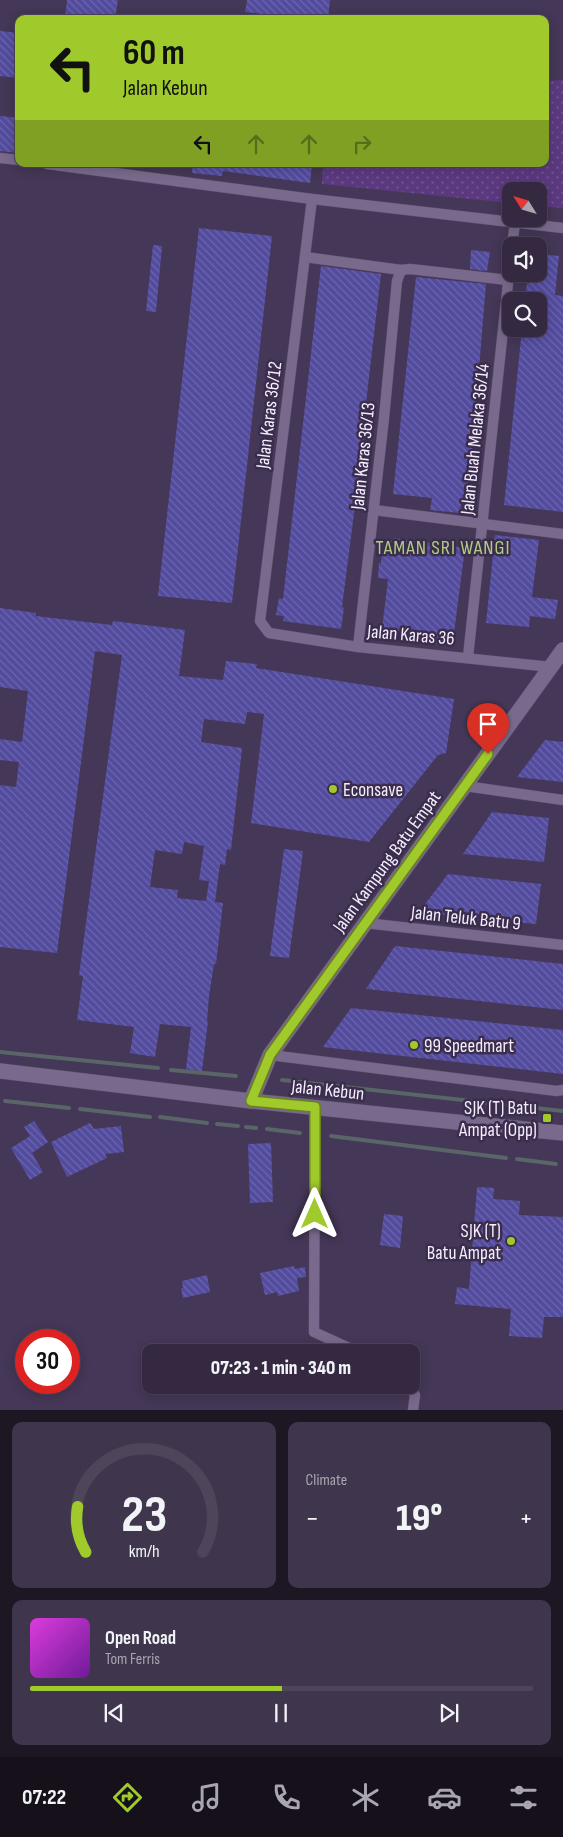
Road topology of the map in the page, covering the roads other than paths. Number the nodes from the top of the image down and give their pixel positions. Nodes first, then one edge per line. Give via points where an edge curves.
1 (0, 158) edge
2 (15, 160) edge
3 (70, 167) edge
4 (312, 199) junction
5 (502, 221) edge
6 (548, 226) edge
7 (563, 228) edge
8 (305, 257) junction
9 (401, 270) junction
10 (502, 279) edge
11 (508, 282) edge
12 (374, 510) junction
13 (482, 524) junction
14 (563, 534) edge
15 (268, 633) joint
16 (358, 646) junction
17 (563, 650) edge
18 (468, 657) junction
19 (551, 667) junction
20 (465, 786) junction
21 (563, 800) edge
22 (365, 923) junction
23 (563, 946) edge
24 (270, 1055) junction
25 (0, 1072) edge
26 (563, 1090) edge
27 (251, 1101) junction
28 (315, 1107) junction
29 (563, 1133) edge
30 (340, 1344) edge
31 (414, 1394) edge
32 (413, 1410) edge

1 - 2 street
3 - 4 street
4 - 5 street
4 - 8 street, Jalan Karas 36/12
6 - 7 street
8 - 9 street
8 - 15 street, Jalan Karas 36/12 via 260,621
9 - 10 street
9 - 12 street, Jalan Karas 36/13 via 397,281
11 - 13 street, Jalan Buah Melaka 36/14
12 - 13 street
12 - 16 street, Jalan Karas 36/13
13 - 14 street
13 - 18 street, Jalan Buah Melaka 36/14
15 - 16 street, Jalan Karas 36
16 - 18 street, Jalan Karas 36
17 - 19 main road, Jalan Kampung Batu Empat
18 - 19 street, Jalan Karas 36
19 - 20 main road, Jalan Kampung Batu Empat
20 - 21 street
20 - 22 main road, Jalan Kampung Batu Empat
22 - 23 street, Jalan Teluk Batu 9
22 - 24 main road, Jalan Kampung Batu Empat
24 - 26 street
24 - 27 main road, Jalan Kampung Batu Empat
25 - 27 main road, Jalan Kebun
27 - 28 main road, Jalan Kebun
28 - 29 main road, Jalan Kebun
28 - 30 street via 314,1332
31 - 32 street

